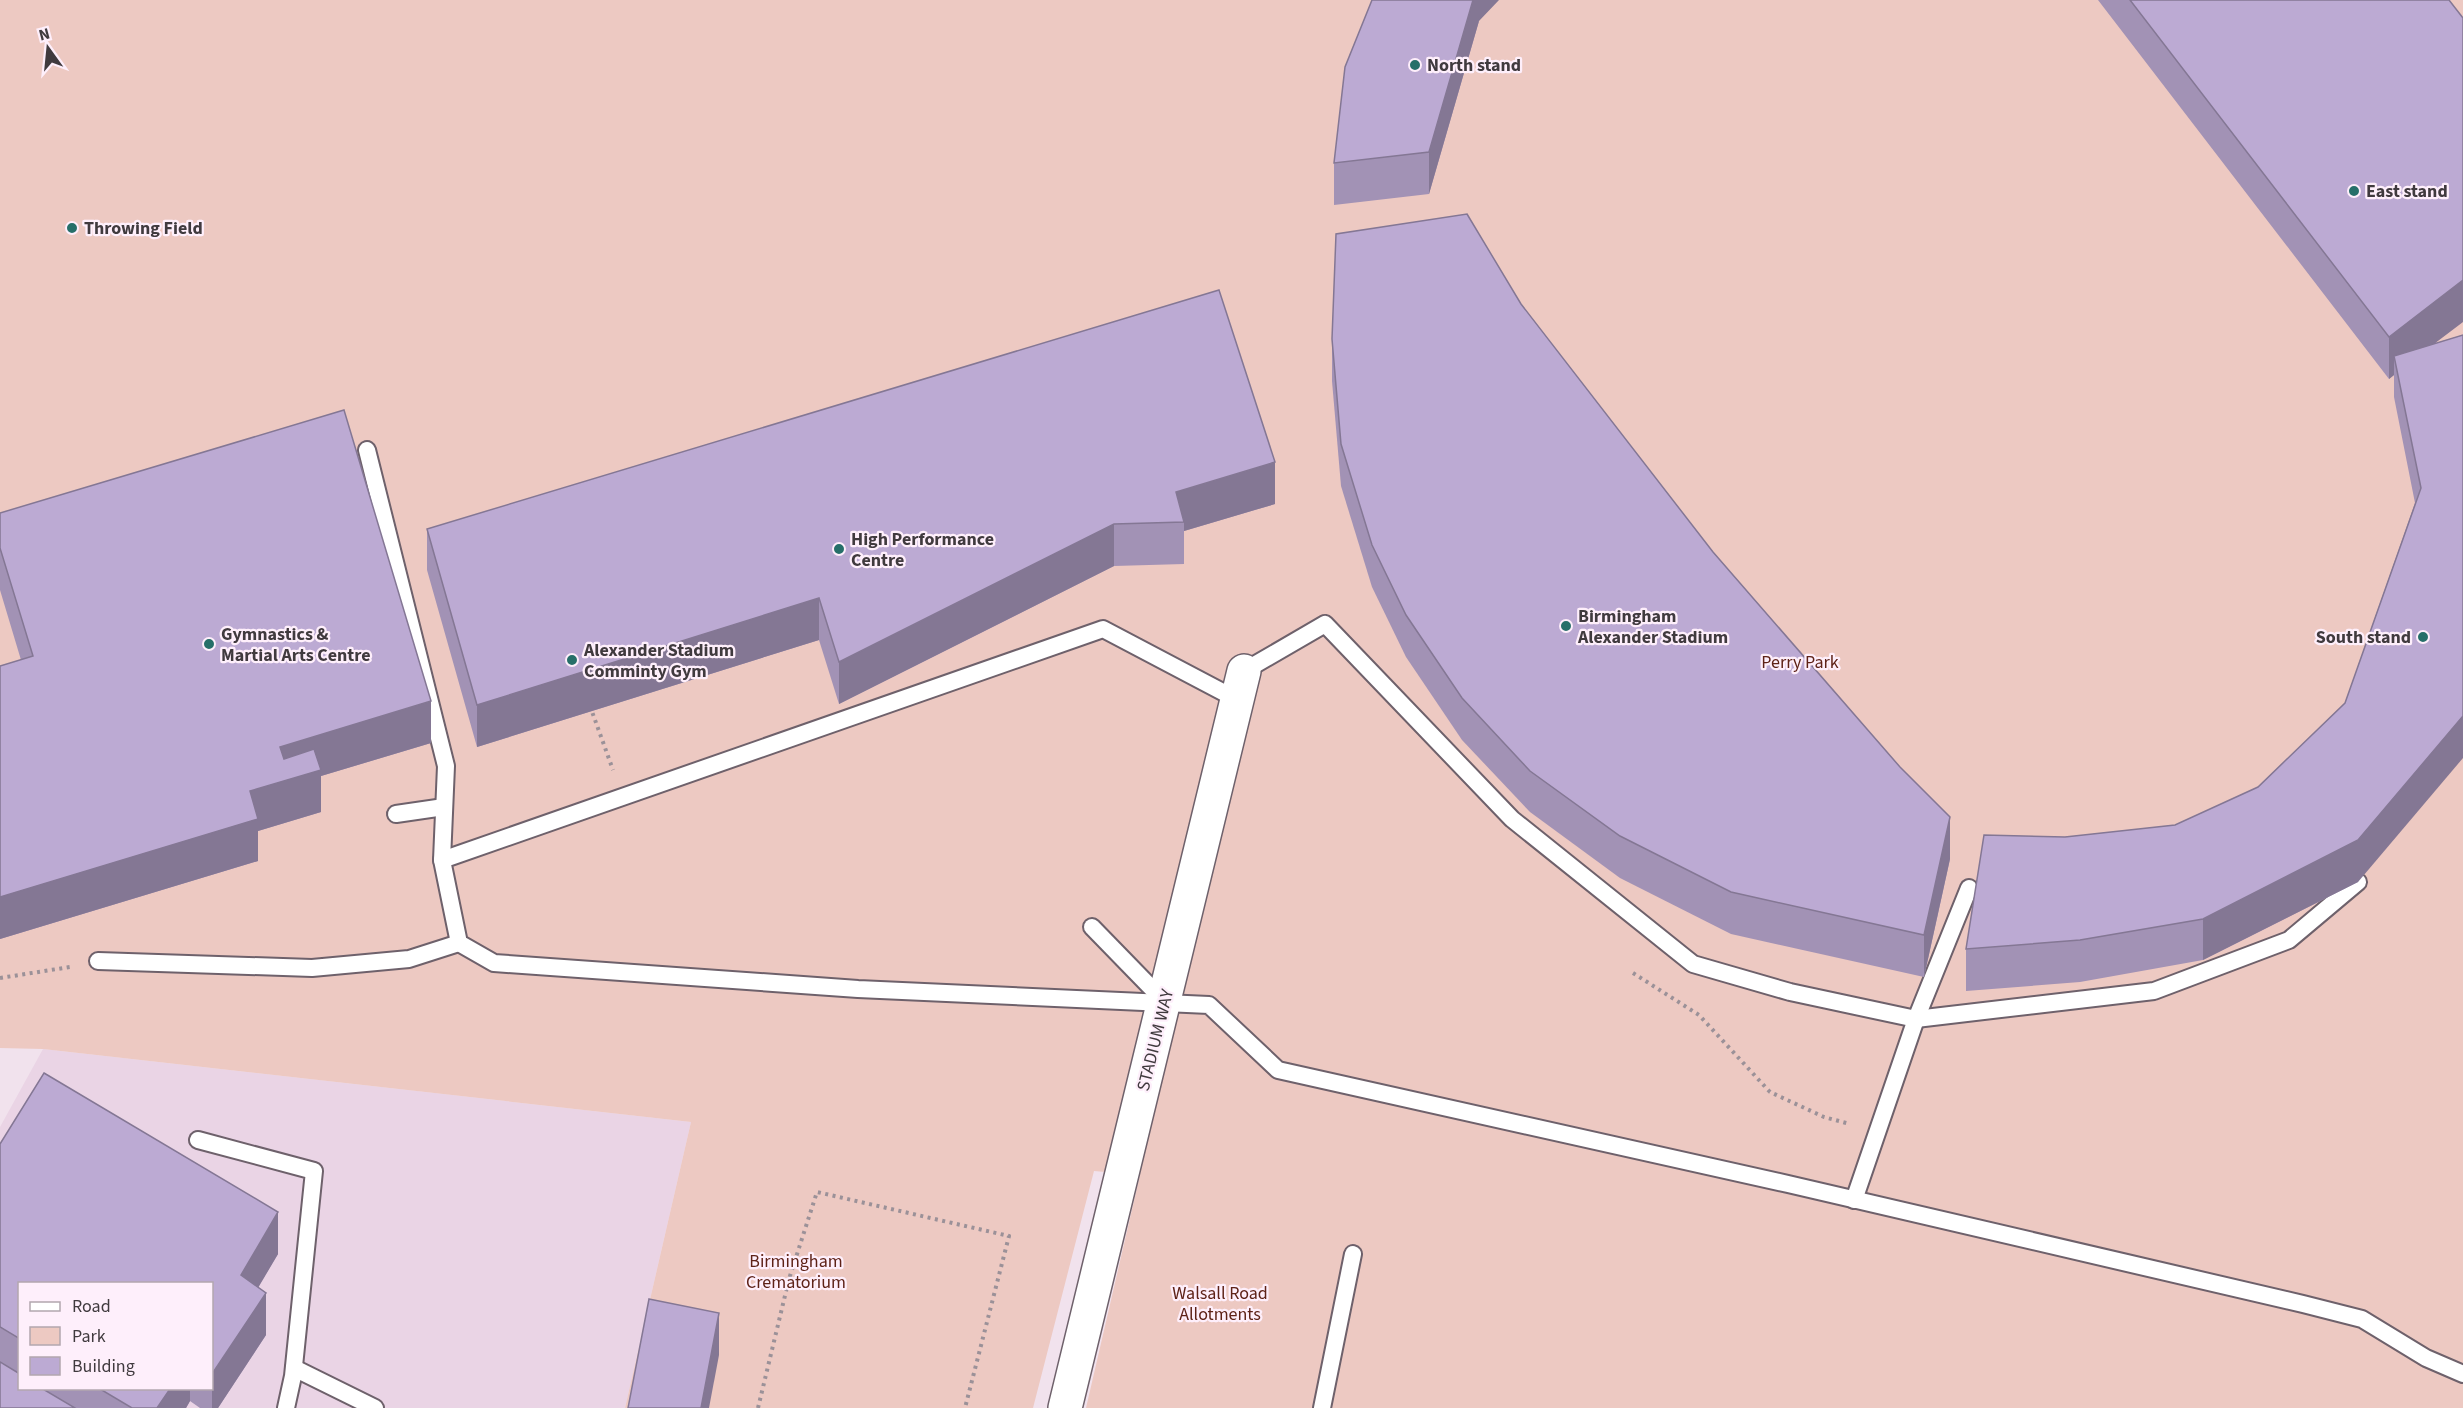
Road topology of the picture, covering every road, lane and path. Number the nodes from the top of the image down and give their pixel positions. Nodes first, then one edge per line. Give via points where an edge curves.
1 (367, 450) dead end
2 (1240, 685) junction
3 (586, 694) edge
4 (622, 796) junction
5 (444, 807) junction
6 (396, 814) dead end
7 (442, 860) junction
8 (2358, 882) dead end
9 (1969, 888) dead end
10 (1092, 927) dead end
11 (459, 943) junction
12 (102, 961) joint
13 (1633, 973) dead end
14 (0, 978) edge
15 (1164, 1001) junction
16 (1916, 1019) junction
17 (1878, 1131) junction
18 (198, 1140) dead end
19 (1854, 1200) junction
20 (1353, 1254) dead end
21 (294, 1368) junction
22 (2463, 1374) edge
23 (286, 1408) edge
24 (375, 1408) edge
25 (758, 1408) edge
26 (965, 1408) edge
27 (1065, 1408) edge
28 (1322, 1408) edge

1 - 5 lane via 446,766
2 - 4 lane via 1103,629
2 - 15 street, STADIUM WAY
2 - 16 lane via 1325,624 1512,819 1693,964 1790,992
3 - 4 path
4 - 7 lane
5 - 6 lane
5 - 7 lane
7 - 11 lane
8 - 16 lane via 2289,940 2154,991
9 - 16 lane
10 - 15 lane
11 - 12 lane via 409,960 312,968
11 - 15 lane via 494,963 858,989
12 - 14 path
13 - 17 path via 1699,1015 1770,1092 1824,1117
15 - 19 lane via 1209,1005 1278,1070
15 - 27 street, STADIUM WAY
16 - 17 lane
17 - 19 lane
18 - 21 lane via 314,1171
19 - 22 lane via 2362,1320 2426,1358
20 - 28 lane
21 - 23 lane
21 - 24 lane
25 - 26 path via 789,1279 817,1192 1009,1236

